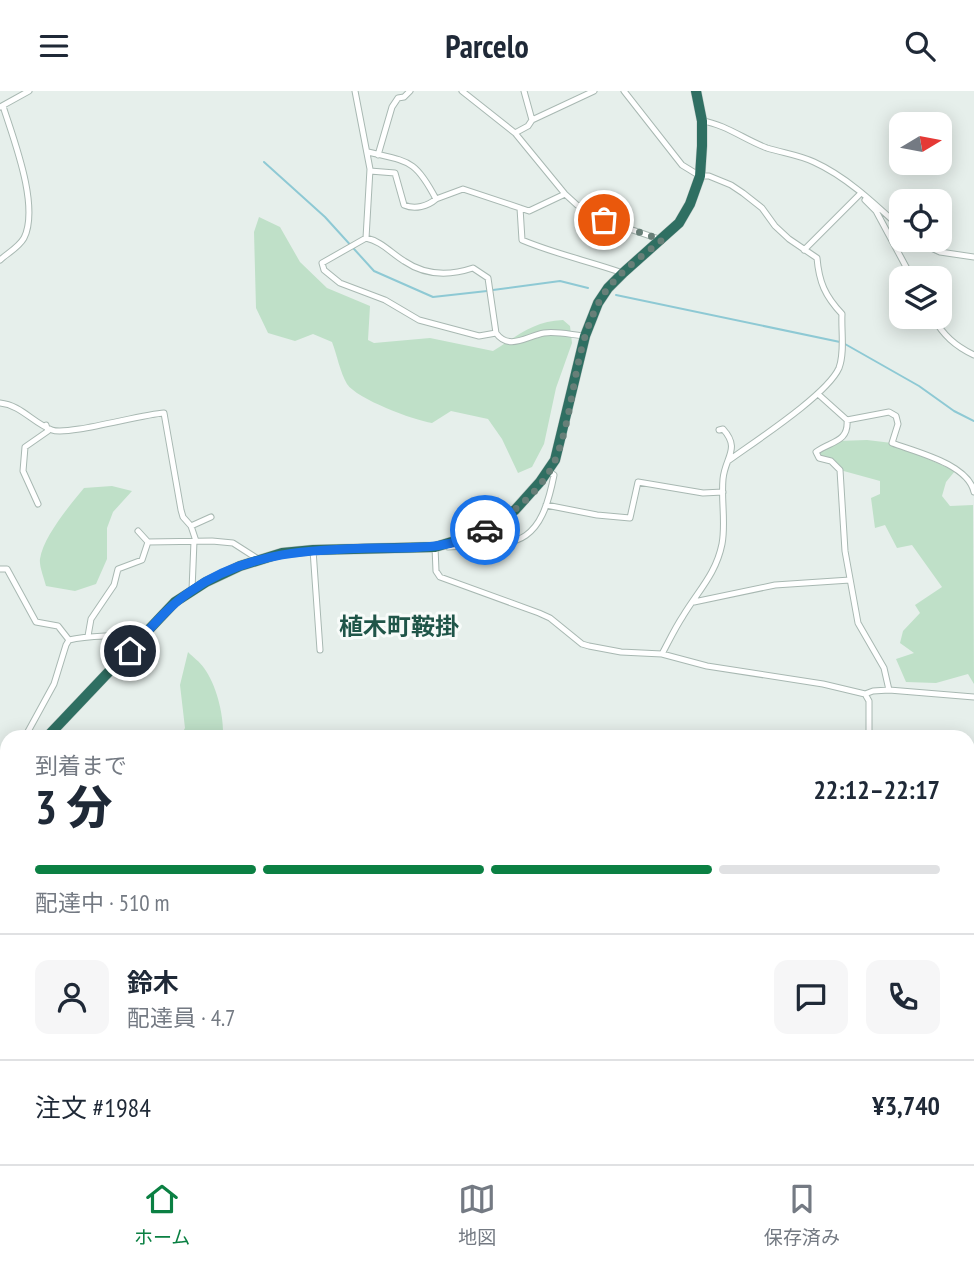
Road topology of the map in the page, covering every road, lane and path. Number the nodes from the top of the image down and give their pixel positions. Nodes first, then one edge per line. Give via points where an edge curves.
1 (29, 91) edge
2 (355, 91) edge
3 (410, 91) edge
4 (462, 91) edge
5 (524, 91) edge
6 (594, 91) edge
7 (624, 91) edge
8 (696, 91) edge
9 (1, 106) edge
10 (533, 120) junction
11 (702, 121) junction
12 (515, 133) junction
13 (368, 152) junction
14 (378, 155) junction
15 (370, 171) junction
16 (700, 176) junction
17 (565, 194) junction
18 (861, 194) junction
19 (436, 199) junction
20 (520, 208) junction
21 (889, 218) edge
22 (366, 238) junction
23 (662, 240) junction
24 (804, 250) junction
25 (940, 252) edge
26 (974, 257) edge
27 (0, 260) edge
28 (906, 266) edge
29 (623, 273) junction
30 (939, 329) edge
31 (496, 333) junction
32 (585, 336) junction
33 (974, 355) edge
34 (818, 394) junction
35 (0, 403) edge
36 (847, 420) junction
37 (46, 425) junction
38 (719, 430) dead end
39 (728, 461) junction
40 (549, 472) junction
41 (723, 492) junction
42 (974, 492) edge
43 (38, 504) dead end
44 (547, 505) junction
45 (211, 517) dead end
46 (191, 526) junction
47 (138, 531) dead end
48 (148, 541) junction
49 (195, 541) junction
50 (435, 547) junction
51 (313, 550) junction
52 (258, 559) junction
53 (0, 569) edge
54 (850, 580) junction
55 (191, 590) junction
56 (692, 603) junction
57 (146, 633) junction
58 (88, 636) junction
59 (69, 640) junction
60 (320, 650) dead end
61 (662, 654) junction
62 (889, 690) junction
63 (865, 694) junction
64 (974, 697) edge
65 (29, 730) edge
66 (54, 730) edge
67 (869, 730) edge

1 - 9 street
2 - 13 street
3 - 14 street via 392,107
4 - 12 street
5 - 10 street
6 - 10 street
7 - 16 street via 666,148
8 - 11 highway
9 - 27 street via 30,213 24,237
10 - 12 street
11 - 16 highway
11 - 18 street via 767,148 811,160
12 - 17 street
13 - 14 street
13 - 15 street
14 - 19 street via 407,161 423,174
15 - 19 street via 396,173 408,207
15 - 22 street
16 - 23 highway via 679,223
16 - 24 street via 731,184
17 - 20 street via 534,209
17 - 23 street via 596,217
18 - 21 street
18 - 24 street
18 - 28 street via 876,211
19 - 20 street via 463,189
20 - 29 street via 522,240
22 - 31 street via 376,240 406,263 438,275 473,268 488,278
22 - 31 street via 322,263 324,270 340,283 386,300 419,320 479,336
23 - 29 highway
24 - 34 street via 817,258 821,286 842,314 840,365
25 - 26 street
29 - 32 highway via 598,303
30 - 33 street
31 - 32 street via 515,342 544,333
32 - 40 highway via 562,438
34 - 36 street
34 - 39 street
35 - 37 street
36 - 42 street via 892,413 898,424 892,443 959,472 970,480
36 - 54 street via 843,438 816,452 840,470
37 - 43 street via 48,431 25,447 22,464
37 - 46 street via 62,431 164,412 181,510
38 - 39 street via 731,439
39 - 41 street
40 - 44 street via 554,475
40 - 50 highway via 498,522 468,538
41 - 44 street via 638,482 633,510 625,519
41 - 56 street via 721,547 707,583
44 - 50 street via 531,531 518,541
45 - 46 street
46 - 49 street
47 - 48 street
48 - 49 street
48 - 58 street via 142,560 118,569 114,585 91,619
49 - 52 street via 233,543
49 - 55 street
50 - 51 highway
50 - 61 street via 440,577 550,618 582,643 621,652
51 - 52 highway
51 - 60 street
52 - 55 highway
53 - 59 street via 8,569 36,622 58,626
54 - 56 street via 775,585
54 - 62 street via 858,624 884,668
55 - 57 highway
56 - 61 street
57 - 58 street
57 - 66 highway
58 - 59 street
59 - 65 street via 50,694
61 - 63 street
62 - 63 street
62 - 64 street
63 - 67 street

